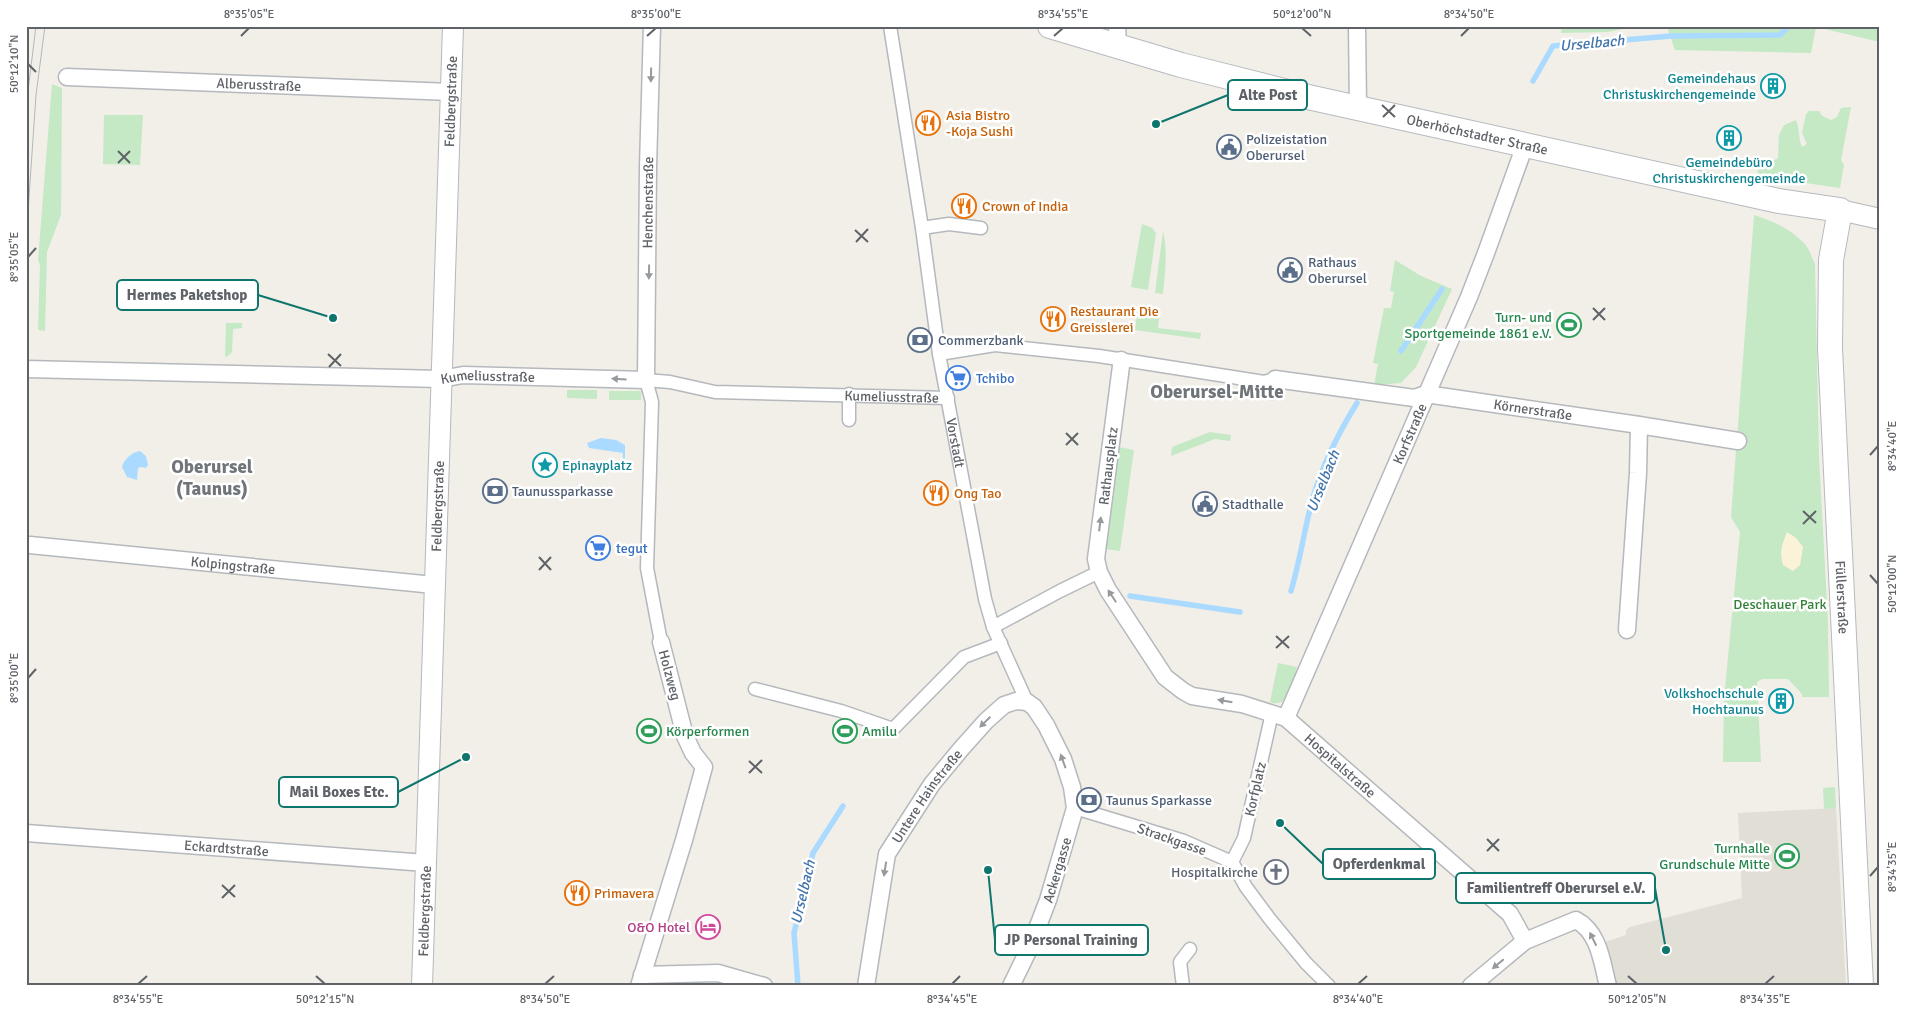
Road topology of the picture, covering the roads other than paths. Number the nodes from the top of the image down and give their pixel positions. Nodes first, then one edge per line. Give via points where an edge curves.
1 (453, 26) edge
2 (652, 26) edge
3 (890, 26) edge
4 (1050, 26) edge
5 (1357, 26) edge
6 (1118, 36) edge
7 (67, 77) dead end
8 (451, 92) junction
9 (1358, 107) junction
10 (1525, 145) junction
11 (1840, 210) junction
12 (1880, 219) edge
13 (922, 228) junction
14 (981, 228) dead end
15 (939, 354) junction
16 (1121, 360) junction
17 (26, 369) edge
18 (441, 379) junction
19 (646, 380) junction
20 (1273, 386) joint
21 (849, 394) junction
22 (1426, 394) junction
23 (948, 398) junction
24 (848, 420) dead end
25 (1639, 425) junction
26 (1738, 441) dead end
27 (30, 545) dead end
28 (1099, 572) junction
29 (434, 585) junction
30 (993, 627) junction
31 (1627, 630) dead end
32 (661, 642) joint
33 (1001, 643) junction
34 (755, 689) dead end
35 (1027, 702) junction
36 (1279, 716) junction
37 (1075, 808) junction
38 (26, 833) edge
39 (1232, 862) junction
40 (426, 863) junction
41 (1525, 941) junction
42 (1190, 949) dead end
43 (641, 980) edge
44 (422, 986) edge
45 (764, 986) edge
46 (866, 986) edge
47 (1011, 986) edge
48 (1183, 986) edge
49 (1330, 986) edge
50 (1471, 986) edge
51 (1608, 986) edge
52 (1862, 986) edge

1 - 8 street, Feldbergstraße
2 -> 19 street, Henchenstraße
3 - 13 street, Vorstadt
4 - 6 main road, Oberhöchstadter Straße
5 - 9 street
6 - 9 main road, Oberhöchstadter Straße via 1181,65
7 - 8 street, Alberusstraße
8 - 18 street, Feldbergstraße
9 - 10 main road, Oberhöchstadter Straße
10 - 11 main road, Oberhöchstadter Straße via 1779,201
10 - 22 street, Korfstraße via 1486,253
11 - 12 street, Oberhöchstadter Straße
11 - 52 main road, Füllerstraße via 1831,260 1830,348
13 - 14 street via 949,224
13 - 15 street, Vorstadt
15 - 16 street via 995,346
15 - 23 street, Vorstadt
16 - 20 street
28 -> 16 street, Rathausplatz via 1096,559
17 - 18 street, Kumeliusstraße
19 -> 18 street, Kumeliusstraße via 463,375
18 - 29 street, Feldbergstraße
19 - 21 street, Kumeliusstraße via 715,392
19 - 32 street, Holzweg via 652,402 647,568
20 - 22 street via 1414,398
21 - 23 street, Kumeliusstraße
21 - 24 street
22 - 25 street, Körnerstraße
22 - 36 street, Korfstraße
23 - 30 street, Vorstadt
25 - 26 street, Körnerstraße
25 - 31 street
27 - 29 street, Kolpingstraße
28 - 30 street
36 -> 28 street, Hospitalstraße via 1242,704 1192,696 1165,677
29 - 40 street, Feldbergstraße
30 - 33 street, Vorstadt
32 - 43 street, Holzweg via 685,736 704,767
33 - 34 street via 964,656 893,730 840,711
33 - 35 street, Vorstadt
37 -> 35 street, Vorstadt via 1063,758 1046,725
35 -> 46 street, Untere Hainstraße via 1004,705 960,748 932,784 887,854
36 - 39 street, Korfplatz via 1244,838
36 - 41 street, Hospitalstraße via 1510,914
37 - 39 street, Strackgasse via 1184,841
37 - 47 street, Ackergasse via 1048,900
38 - 40 street, Eckardtstraße
39 - 49 street via 1269,918 1306,963
40 - 44 street, Feldbergstraße
41 -> 50 street
51 -> 41 street via 1595,940 1585,925 1576,920
42 - 48 street via 1180,962
43 - 45 street via 718,973

